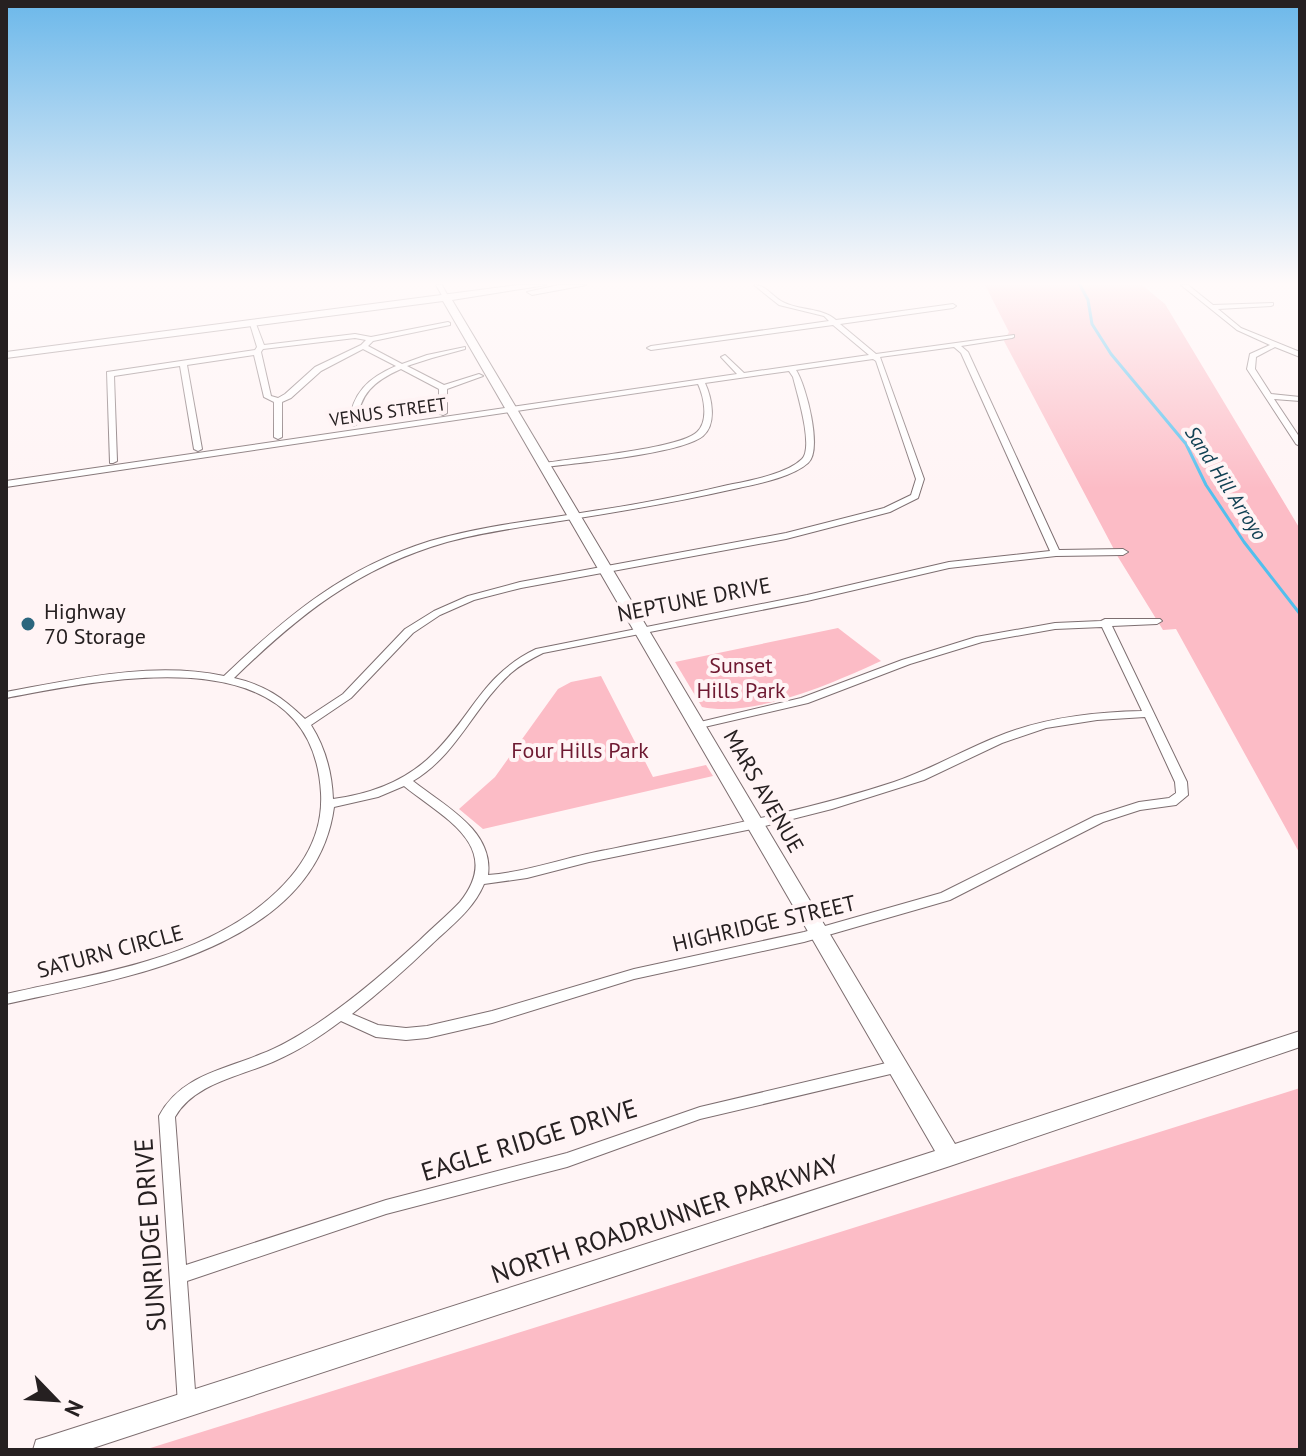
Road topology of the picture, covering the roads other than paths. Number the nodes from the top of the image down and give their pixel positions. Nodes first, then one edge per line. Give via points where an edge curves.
1 (240, 353) edge
2 (260, 353) edge
3 (349, 353) edge
4 (376, 353) edge
5 (446, 353) edge
6 (479, 353) edge
7 (871, 353) edge
8 (897, 353) edge
9 (964, 353) edge
10 (1259, 353) edge
11 (875, 356) junction
12 (725, 357) dead end
13 (183, 362) junction
14 (401, 366) junction
15 (791, 368) junction
16 (479, 376) dead end
17 (743, 376) junction
18 (701, 382) junction
19 (443, 388) junction
20 (1268, 396) junction
21 (1300, 399) edge
22 (278, 401) junction
23 (512, 409) junction
24 (443, 413) dead end
25 (353, 424) dead end
26 (278, 437) dead end
27 (1300, 444) edge
28 (198, 449) dead end
29 (113, 461) dead end
30 (545, 465) junction
31 (802, 465) junction
32 (814, 468) dead end
33 (6, 484) edge
34 (915, 496) junction
35 (927, 500) dead end
36 (574, 515) junction
37 (1123, 552) dead end
38 (1056, 553) junction
39 (606, 569) junction
40 (1157, 621) dead end
41 (1105, 622) junction
42 (642, 630) junction
43 (226, 680) junction
44 (6, 695) edge
45 (1149, 714) junction
46 (304, 724) junction
47 (700, 725) junction
48 (405, 781) junction
49 (329, 804) junction
50 (757, 823) junction
51 (480, 880) junction
52 (821, 932) junction
53 (6, 999) edge
54 (341, 1015) junction
55 (1300, 1039) edge
56 (899, 1066) junction
57 (950, 1156) junction
58 (177, 1276) junction
59 (187, 1404) junction
60 (46, 1450) edge

1 - 13 street
2 - 22 street via 268,397
3 - 22 street via 318,369
4 - 14 street
5 - 14 street
6 - 23 street, MARS AVENUE
7 - 11 street
8 - 11 street, VENUS STREET
9 - 38 street
10 - 20 street via 1250,362 1252,372
11 - 15 street, VENUS STREET
11 - 34 street via 920,479
12 - 17 street
13 - 28 street
13 - 29 street via 110,374
14 - 19 street
14 - 25 street via 367,388 354,406
15 - 17 street, VENUS STREET
15 - 31 street via 811,446
16 - 19 street
17 - 18 street, VENUS STREET
18 - 23 street, VENUS STREET
18 - 30 street via 707,422 693,439
19 - 24 street
20 - 21 street
20 - 27 street
22 - 26 street
23 - 30 street, MARS AVENUE
23 - 33 street, VENUS STREET
30 - 36 street, MARS AVENUE
31 - 32 street
31 - 36 street via 755,483
34 - 35 street
34 - 39 street via 887,510 786,536
36 - 39 street, MARS AVENUE
36 - 43 street via 450,538 364,570 298,611
37 - 38 street, NEPTUNE DRIVE
38 - 42 street, NEPTUNE DRIVE via 933,568
39 - 42 street, MARS AVENUE
39 - 46 street via 495,590 437,613 400,638 341,701
40 - 41 street
41 - 45 street
41 - 47 street via 962,644 804,701
42 - 47 street, MARS AVENUE
42 - 48 street, NEPTUNE DRIVE via 548,649 516,662 437,757
43 - 44 street, SATURN CIRCLE via 138,674
43 - 46 street, SATURN CIRCLE via 271,698
45 - 50 street via 1077,718 1035,727 908,782
45 - 52 street, HIGHRIDGE STREET via 1186,796 1099,819 945,897
46 - 49 street, SATURN CIRCLE via 320,754
47 - 50 street, MARS AVENUE
48 - 49 street, NEPTUNE DRIVE
48 - 51 street via 475,841 482,859
49 - 53 street, SATURN CIRCLE via 325,830 306,866 274,901 238,928 169,959
50 - 51 street via 516,877
50 - 52 street, MARS AVENUE
51 - 54 street, SUNRIDGE DRIVE via 451,918
52 - 54 street, HIGHRIDGE STREET via 634,974 427,1032 376,1031
52 - 56 street, MARS AVENUE
54 - 58 street, SUNRIDGE DRIVE via 269,1059 186,1091 170,1108 166,1129
55 - 57 street, NORTH ROADRUNNER PARKWAY
56 - 57 street, MARS AVENUE
56 - 58 street, EAGLE RIDGE DRIVE via 700,1113 567,1160 386,1207
57 - 59 street, NORTH ROADRUNNER PARKWAY
58 - 59 street, SUNRIDGE DRIVE
59 - 60 street, NORTH ROADRUNNER PARKWAY

